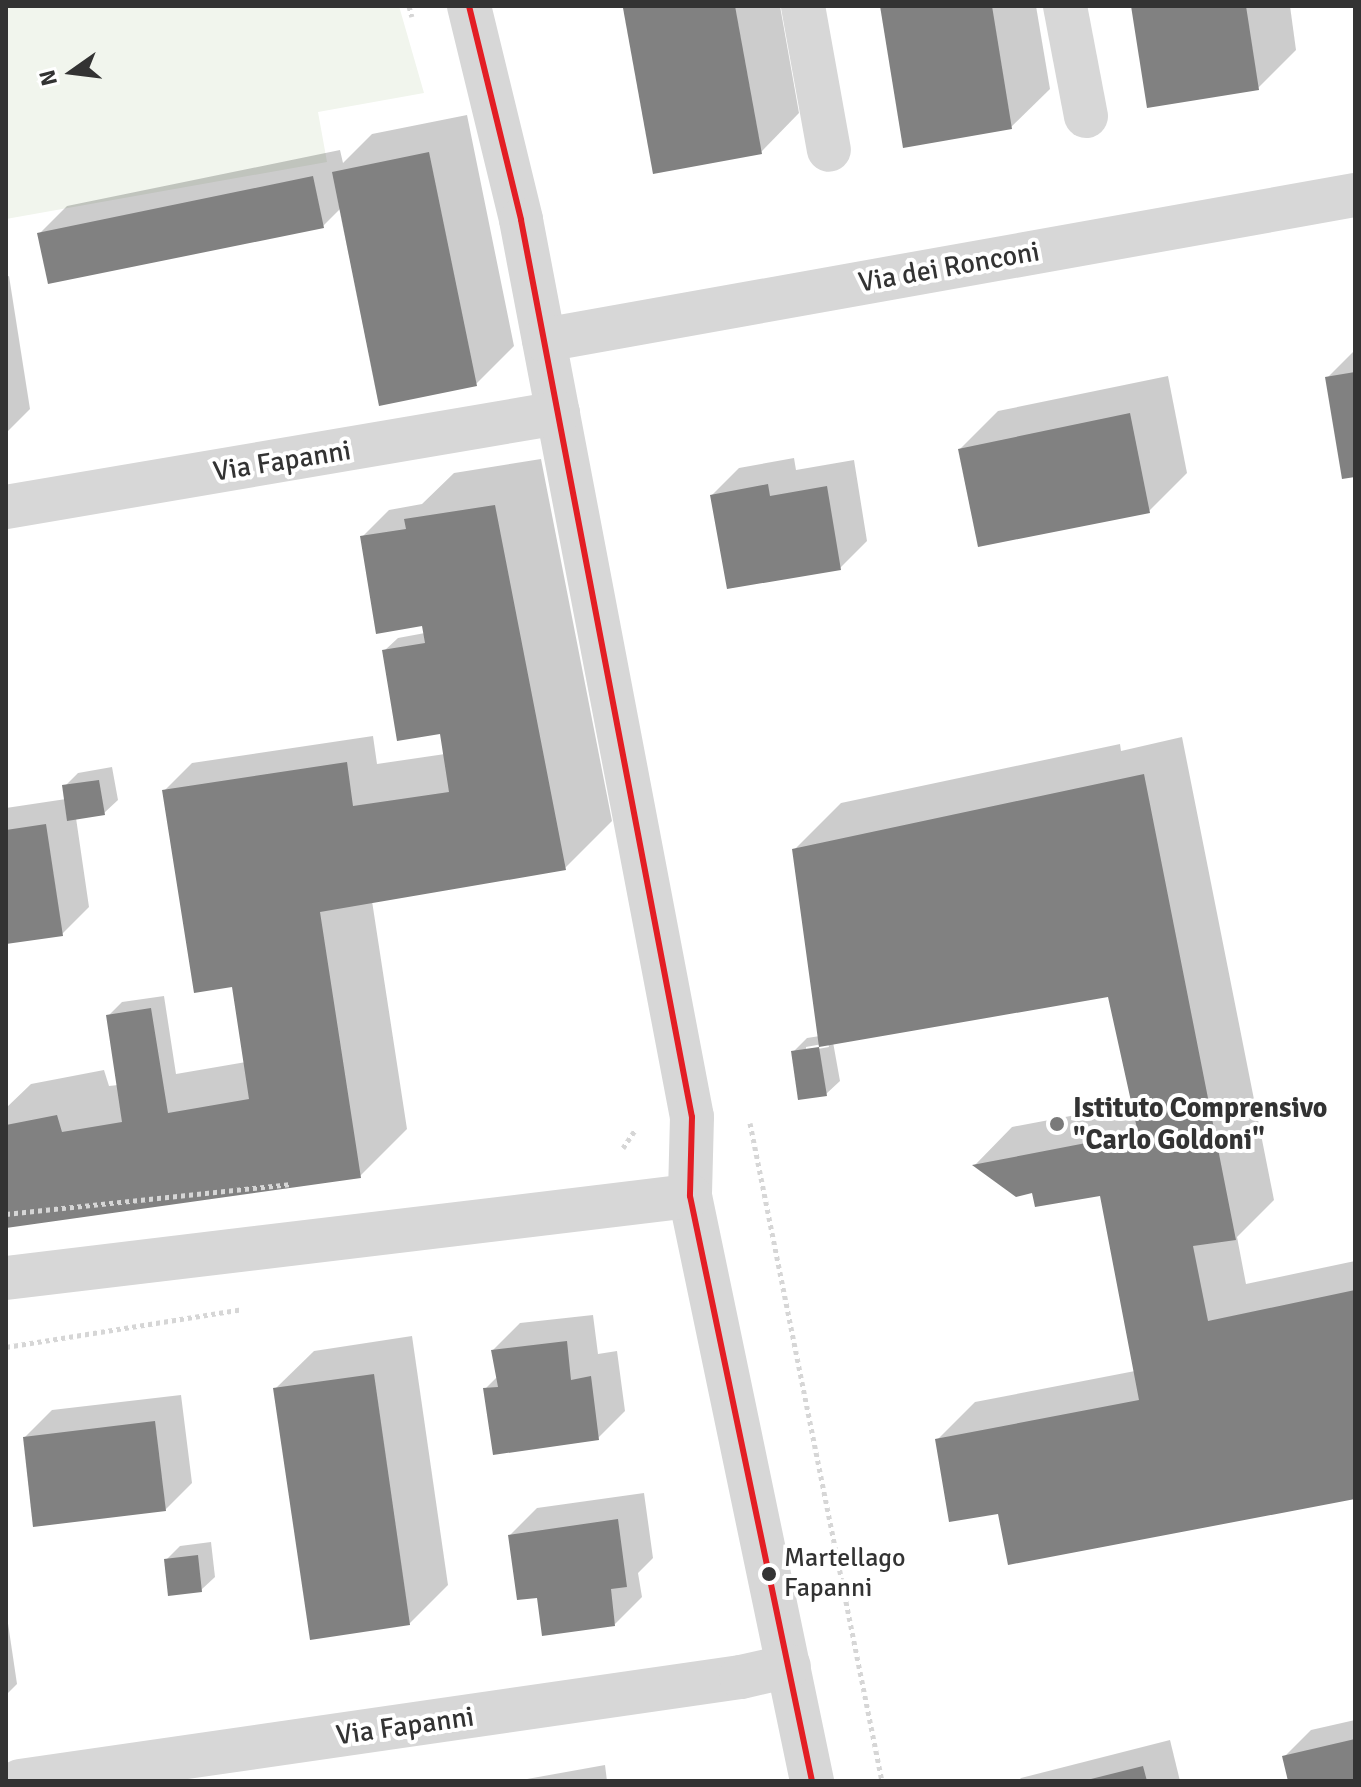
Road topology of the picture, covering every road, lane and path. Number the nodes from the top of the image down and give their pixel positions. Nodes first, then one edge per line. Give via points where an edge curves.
1 (469, 6) edge
2 (803, 6) edge
3 (1065, 6) edge
4 (1086, 116) dead end
5 (829, 150) dead end
6 (1355, 195) edge
7 (544, 340) junction
8 (558, 413) junction
9 (6, 507) edge
10 (690, 1196) junction
11 (6, 1278) edge
12 (789, 1666) junction
13 (20, 1781) edge
14 (812, 1781) edge

1 - 7 street
2 - 5 street
3 - 4 street
6 - 7 street, Via dei Ronconi
7 - 8 street
8 - 9 street, Via Fapanni
8 - 10 street via 692,1117
10 - 11 street
10 - 12 street
12 - 13 street, Via Fapanni via 725,1680
12 - 14 street

